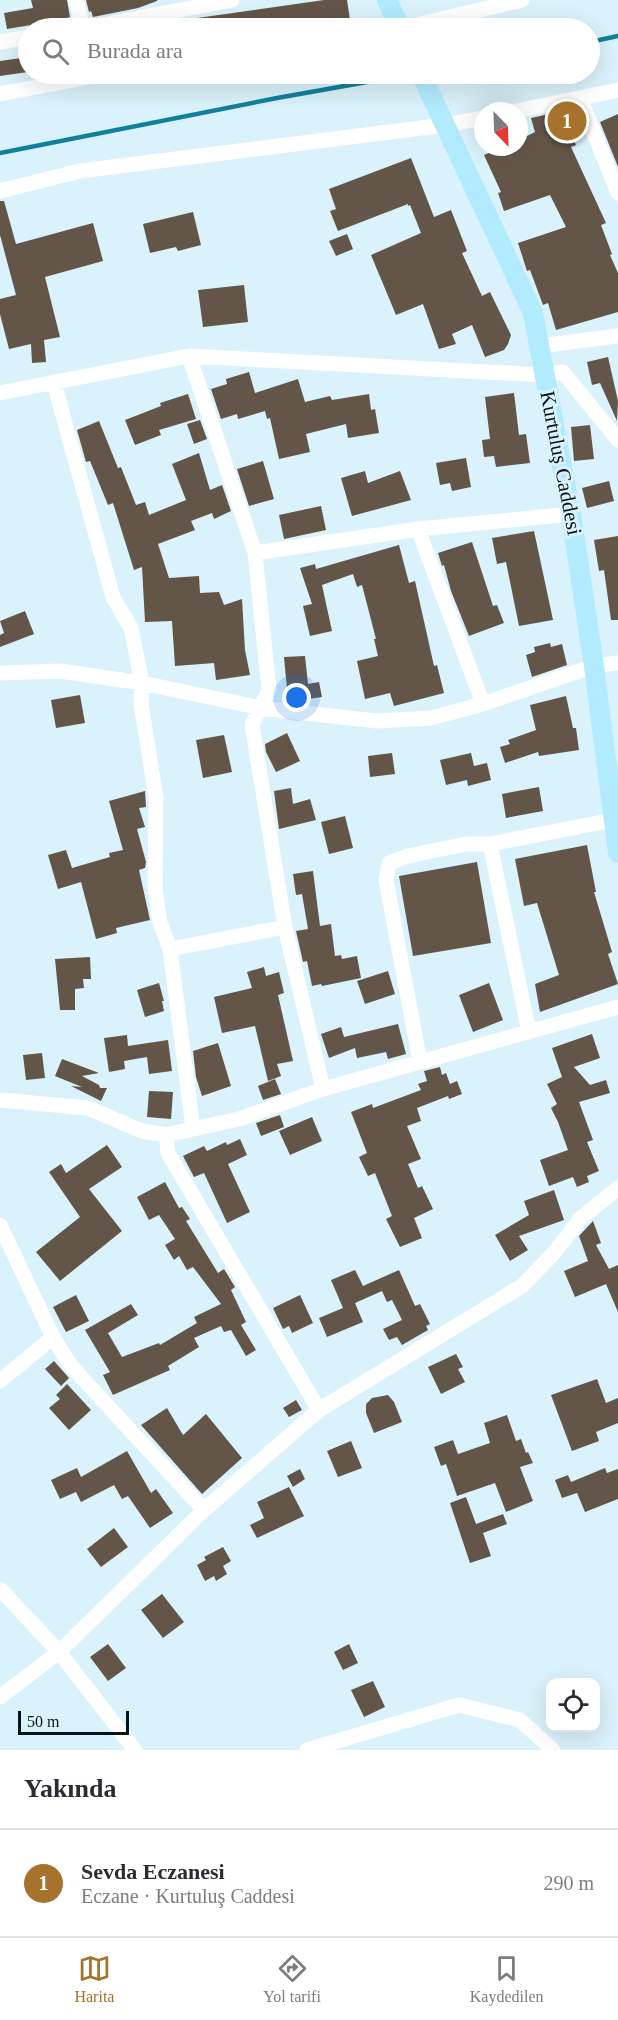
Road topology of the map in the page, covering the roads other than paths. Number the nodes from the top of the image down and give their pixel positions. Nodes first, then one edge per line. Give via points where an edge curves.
1 (76, 0) edge
2 (232, 0) edge
3 (387, 0) edge
4 (522, 0) edge
5 (501, 3) edge
6 (82, 18) edge
7 (138, 18) edge
8 (397, 18) edge
9 (442, 18) edge
10 (18, 39) edge
11 (0, 42) edge
12 (49, 84) edge
13 (426, 84) edge
14 (618, 90) edge
15 (0, 94) edge
16 (580, 98) junction
17 (528, 109) edge
18 (474, 120) edge
19 (445, 125) junction
20 (0, 190) edge
21 (618, 193) edge
22 (618, 336) edge
23 (539, 346) junction
24 (189, 356) junction
25 (544, 375) junction
26 (54, 383) junction
27 (0, 393) edge
28 (618, 440) edge
29 (571, 514) junction
30 (418, 529) junction
31 (255, 553) junction
32 (618, 663) edge
33 (594, 666) junction
34 (0, 673) edge
35 (142, 683) junction
36 (483, 704) junction
37 (261, 708) junction
38 (614, 820) junction
39 (490, 844) junction
40 (618, 853) edge
41 (285, 927) junction
42 (170, 949) junction
43 (618, 1007) edge
44 (529, 1032) junction
45 (420, 1062) junction
46 (323, 1089) junction
47 (0, 1100) edge
48 (193, 1130) junction
49 (166, 1134) junction
50 (618, 1188) edge
51 (0, 1225) edge
52 (53, 1337) junction
53 (0, 1381) edge
54 (319, 1410) junction
55 (204, 1510) junction
56 (0, 1589) edge
57 (59, 1652) junction
58 (0, 1697) edge
59 (135, 1750) edge
60 (307, 1750) edge
61 (553, 1750) edge

1 - 6 street
2 - 7 street
3 - 8 main road
4 - 5 street
5 - 9 street
10 - 11 street
12 - 15 street
13 - 19 main road, Kurtuluş Caddesi
14 - 16 street
16 - 17 street
16 - 21 street
18 - 19 street
19 - 20 street via 80,171
19 - 23 main road, Kurtuluş Caddesi via 533,313
22 - 23 street
23 - 25 main road, Kurtuluş Caddesi
24 - 25 street
24 - 26 street
24 - 31 street
25 - 28 street via 562,372
25 - 29 main road, Kurtuluş Caddesi
26 - 27 street
26 - 35 street via 112,597 131,628
29 - 30 street
29 - 33 main road, Kurtuluş Caddesi
30 - 31 street
30 - 36 street
31 - 37 street via 269,690
32 - 33 street
33 - 36 street
33 - 38 main road, Kurtuluş Caddesi
34 - 35 street via 60,670
35 - 37 street
35 - 42 street via 141,703 156,798 155,888 160,923
36 - 37 street via 431,718 376,721
37 - 41 street via 252,725
38 - 39 street
38 - 40 main road, Kurtuluş Caddesi
39 - 44 street
39 - 45 street via 466,844 389,863 386,880
41 - 42 street
41 - 46 street
42 - 48 street
43 - 44 street
44 - 45 street
45 - 46 street
46 - 48 street via 239,1119
47 - 49 street via 88,1108 142,1131
48 - 49 street
49 - 54 street via 168,1153
50 - 54 street via 580,1218 522,1286
51 - 52 street
52 - 53 street
52 - 55 street via 71,1366
54 - 55 street
55 - 57 street
56 - 57 street
57 - 58 street
57 - 59 street
60 - 61 street via 459,1705 520,1720

